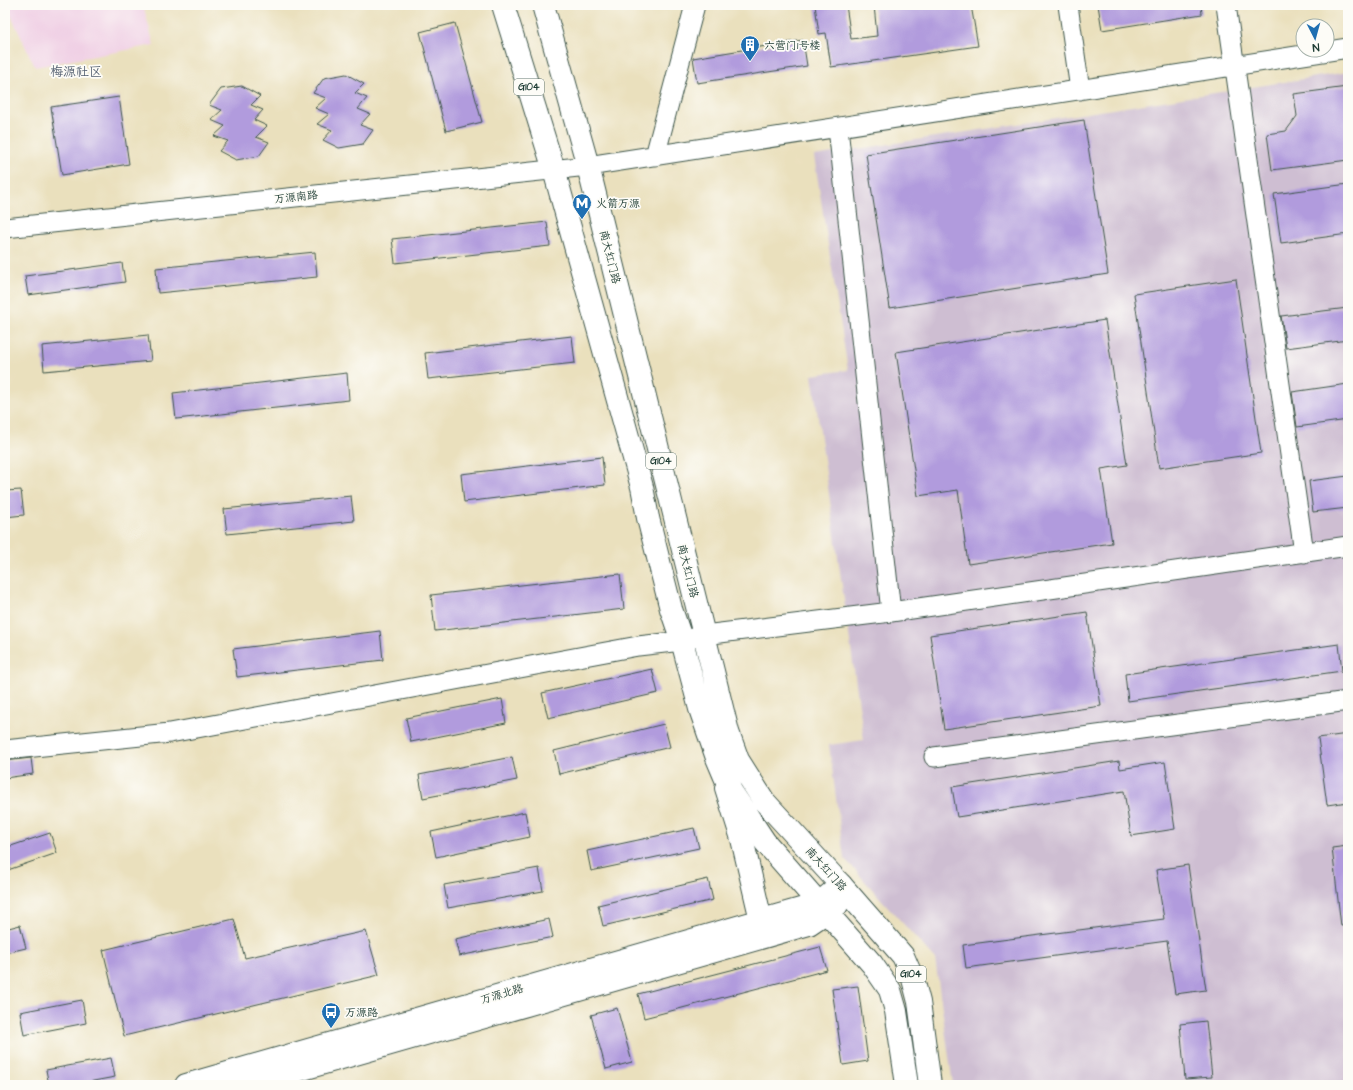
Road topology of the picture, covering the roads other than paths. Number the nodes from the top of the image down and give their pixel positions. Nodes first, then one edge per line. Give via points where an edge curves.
1 (503, 5) edge
2 (542, 5) edge
3 (695, 5) edge
4 (1068, 5) edge
5 (1226, 5) edge
6 (1348, 48) edge
7 (1234, 66) junction
8 (1080, 90) junction
9 (838, 128) junction
10 (655, 156) junction
11 (588, 166) junction
12 (554, 170) junction
13 (5, 228) edge
14 (1348, 546) edge
15 (1304, 553) junction
16 (892, 612) junction
17 (704, 635) junction
18 (682, 641) junction
19 (1348, 702) edge
20 (5, 750) edge
21 (934, 757) dead end
22 (717, 758) junction
23 (845, 889) junction
24 (823, 909) junction
25 (761, 920) junction
26 (186, 1085) edge
27 (247, 1085) edge
28 (907, 1085) edge
29 (930, 1085) edge

1 - 12 main road, G104
2 - 11 main road, 南大红门路 / G104
3 - 10 street
4 - 8 street
5 - 7 street
6 - 7 street, 万源南路
7 - 8 street, 万源南路
7 - 15 street
8 - 9 street, 万源南路
9 - 10 street, 万源南路
9 - 16 street
10 - 11 street, 万源南路
11 - 12 street, 万源南路
11 - 17 main road, 南大红门路 / G104
12 - 13 street, 万源南路
12 - 18 main road, G104 via 642,487 669,601
14 - 15 street
15 - 16 street
16 - 17 street
17 - 18 street
17 - 23 main road, 南大红门路 / G104 via 728,732 738,760 764,801
18 - 20 street via 630,647 170,734
18 - 22 main road, G104 via 700,709
19 - 21 street
22 - 24 main road, G104 via 740,807 765,842
22 - 25 main road via 742,839
23 - 24 main road
23 - 29 main road, 南大红门路 / G104 via 903,956 913,979 919,1002
24 - 25 main road, 万源北路
24 - 27 main road, 万源北路 via 809,924
24 - 28 main road, G104 via 872,964 890,990 896,1011
25 - 26 main road, 万源北路

